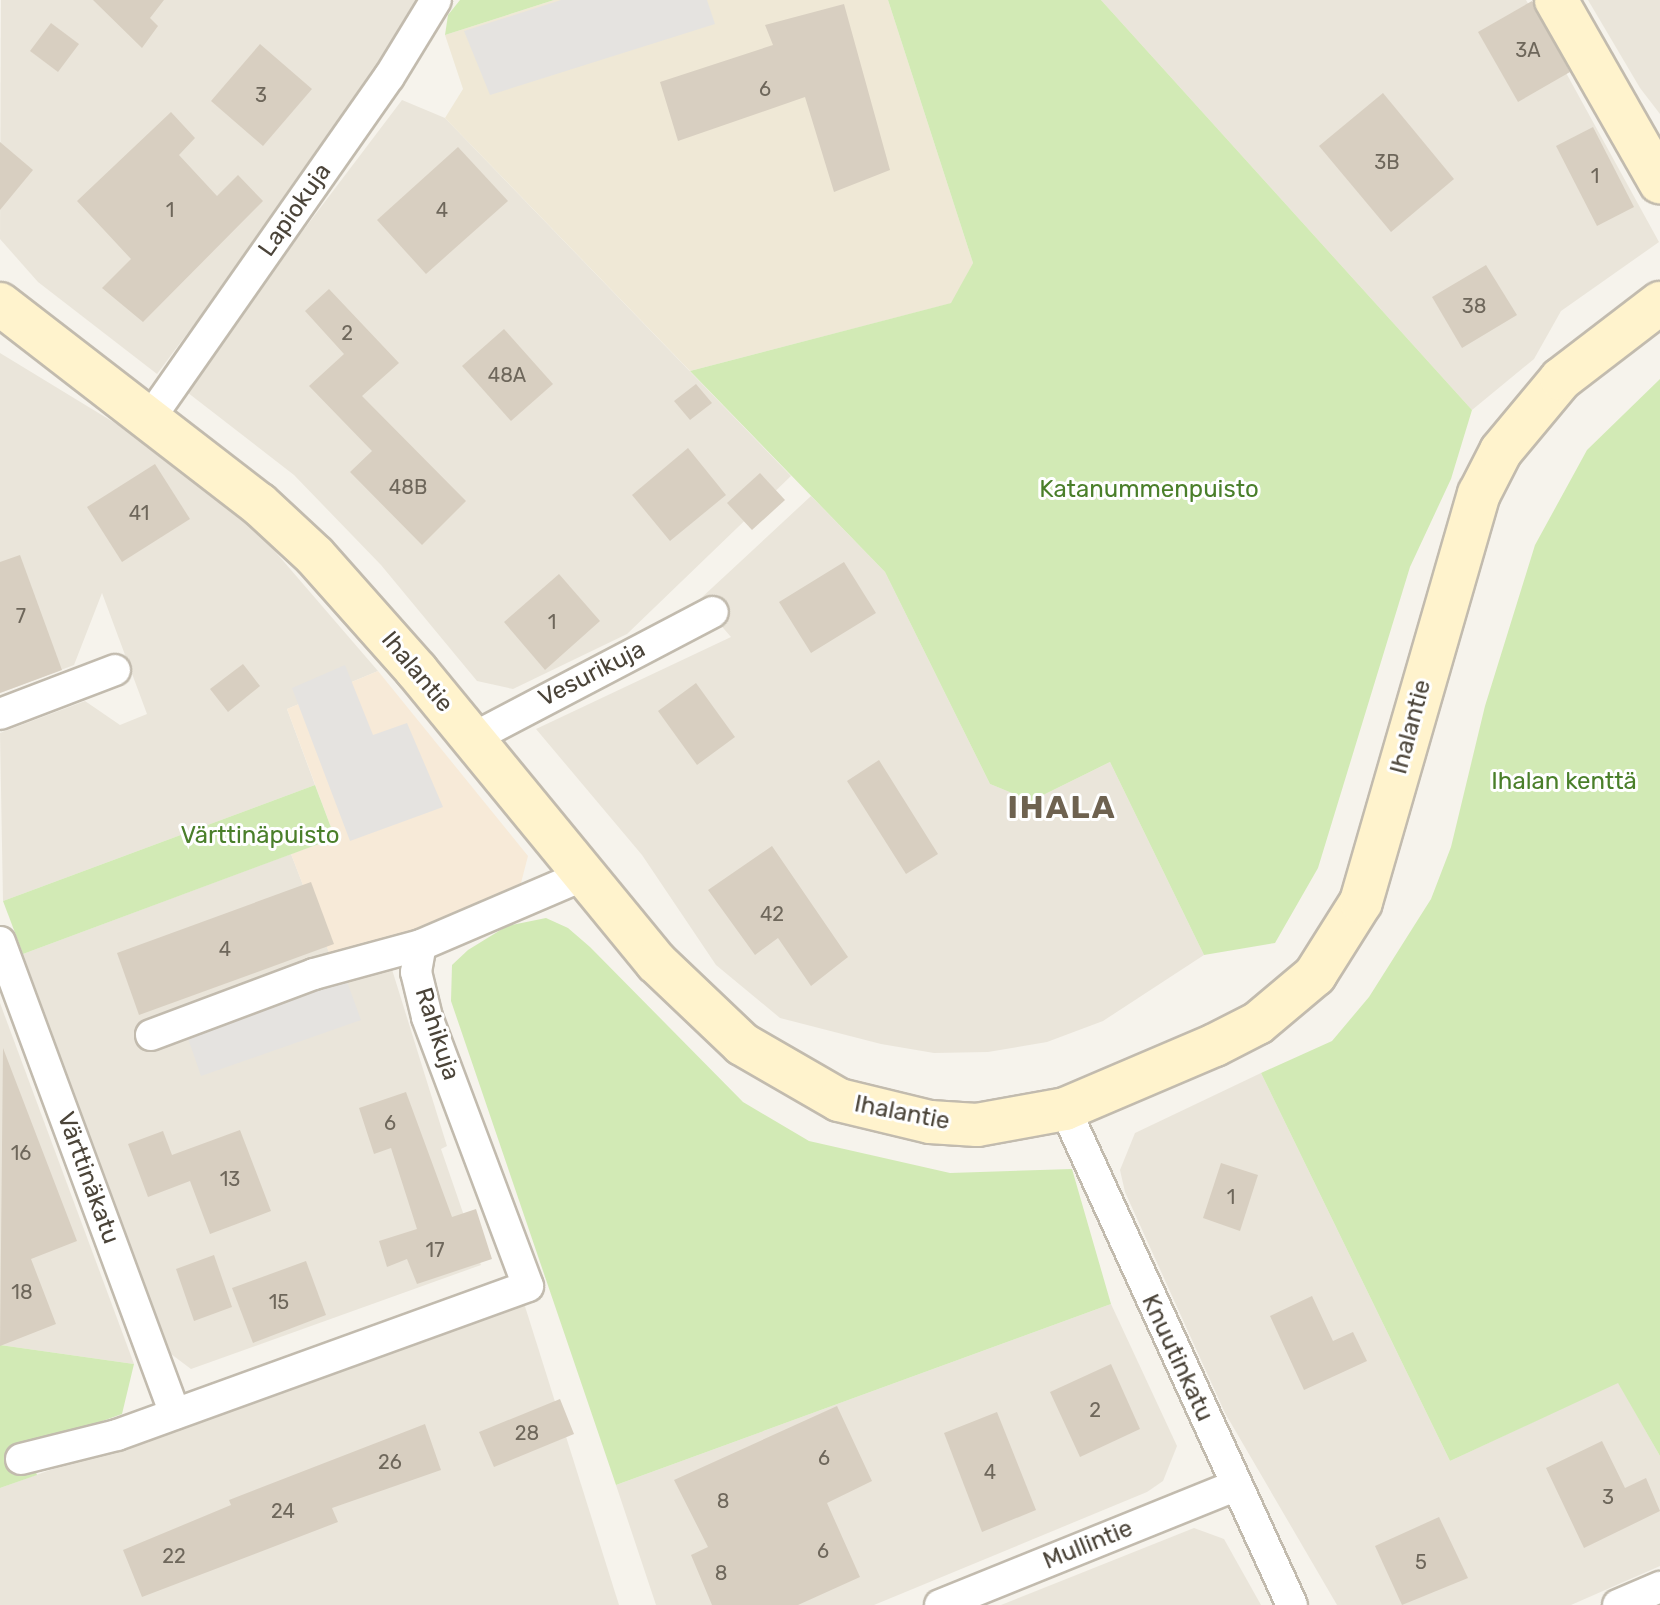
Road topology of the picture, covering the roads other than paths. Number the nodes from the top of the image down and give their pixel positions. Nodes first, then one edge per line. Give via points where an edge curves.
1 (436, 0) edge
2 (1556, 0) edge
3 (1660, 182) edge
4 (1660, 303) edge
5 (0, 304) edge
6 (150, 418) junction
7 (713, 612) dead end
8 (115, 670) dead end
9 (0, 714) edge
10 (471, 739) junction
11 (582, 876) junction
12 (0, 942) edge
13 (421, 945) junction
14 (151, 1035) dead end
15 (1065, 1109) junction
16 (175, 1414) junction
17 (21, 1459) dead end
18 (1237, 1485) junction
19 (1660, 1587) edge
20 (940, 1605) edge
21 (1292, 1605) edge
22 (1618, 1605) edge

1 - 6 street, Lapiokuja via 389,77
2 - 3 street
4 - 15 street, Ihalantie via 1561,379 1501,451 1484,483 1463,539 1361,902 1315,975 1258,1023
5 - 6 street, Ihalantie
6 - 10 street, Ihalantie via 315,556
7 - 10 street, Vesurikuja
8 - 9 street
10 - 11 street, Ihalantie
11 - 13 street
11 - 15 street, Ihalantie via 706,1013 773,1066 839,1100 930,1122 977,1125
12 - 16 street, Värttinäkatu
13 - 14 street via 314,974
13 - 16 street, Rahikuja via 416,972 427,1017 528,1286
15 - 18 street, Knuutinkatu
16 - 17 street via 69,1450
18 - 20 street, Mullintie
18 - 21 street, Knuutinkatu
19 - 22 street

